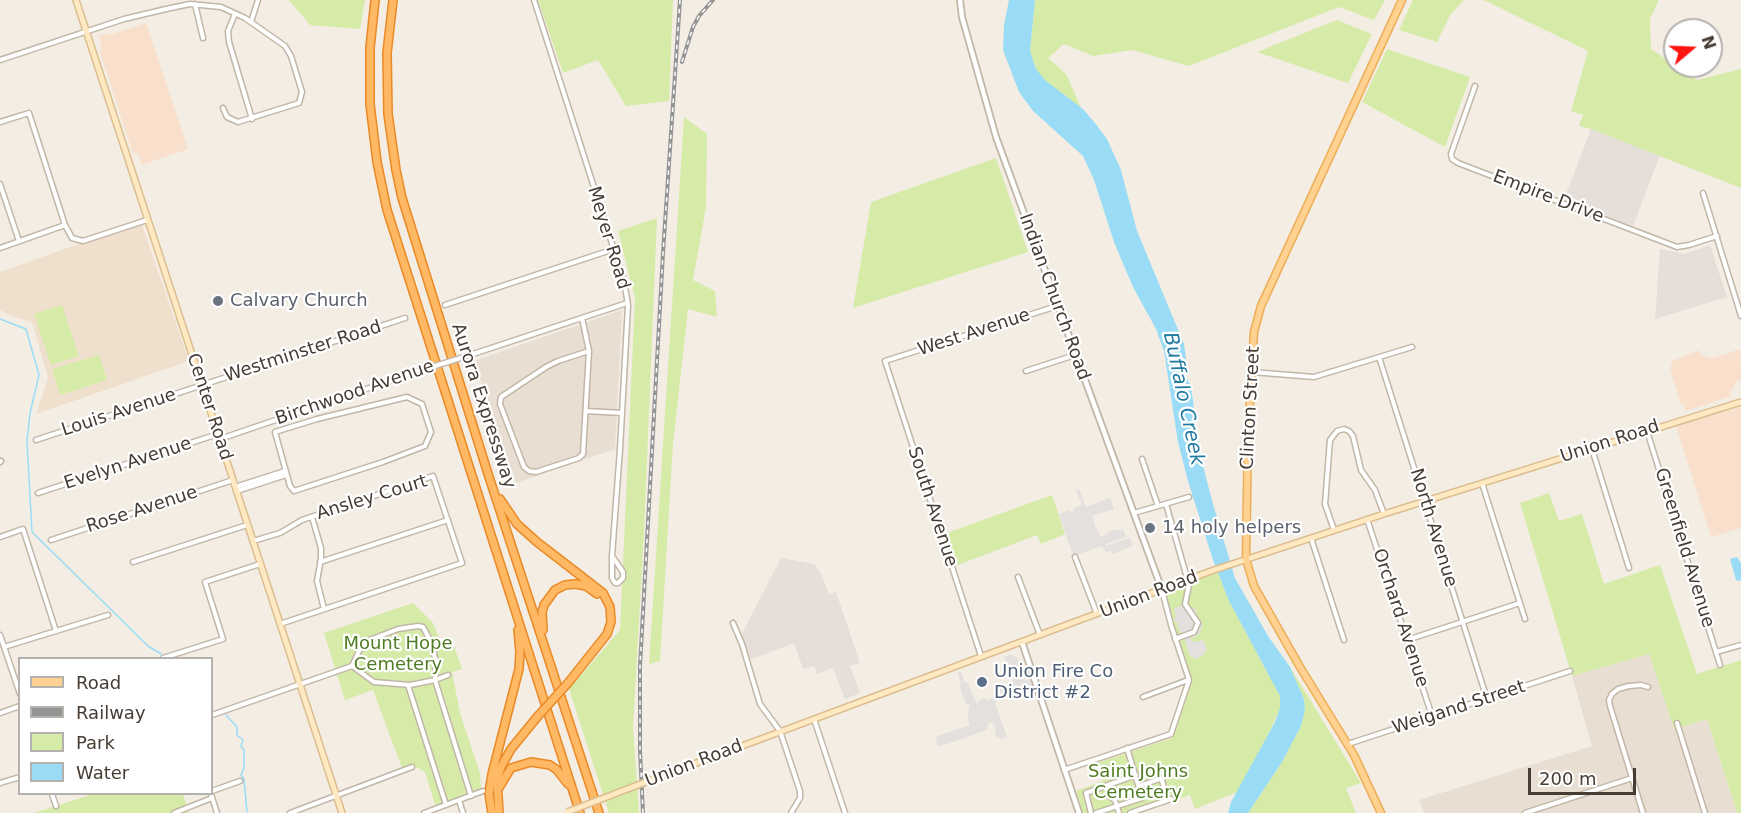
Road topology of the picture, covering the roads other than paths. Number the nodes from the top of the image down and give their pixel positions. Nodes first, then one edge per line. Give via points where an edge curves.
1 (76, 0) edge
2 (258, 0) edge
3 (375, 0) edge
4 (393, 0) edge
5 (534, 0) edge
6 (960, 0) edge
7 (1402, 0) edge
8 (193, 3) edge
9 (235, 14) junction
10 (251, 22) junction
11 (87, 33) junction
12 (203, 38) dead end
13 (0, 60) edge
14 (1475, 87) dead end
15 (223, 108) dead end
16 (252, 118) junction
17 (0, 122) edge
18 (0, 184) edge
19 (1703, 193) dead end
20 (147, 220) junction
21 (64, 225) junction
22 (1716, 236) junction
23 (19, 241) junction
24 (0, 248) edge
25 (614, 249) junction
26 (627, 303) junction
27 (445, 305) dead end
28 (1057, 306) junction
29 (1741, 316) edge
30 (405, 318) dead end
31 (582, 318) junction
32 (1412, 347) dead end
33 (589, 351) junction
34 (1075, 355) junction
35 (1379, 357) junction
36 (890, 360) joint
37 (1026, 371) dead end
38 (1251, 372) junction
39 (202, 386) junction
40 (1741, 402) edge
41 (586, 411) junction
42 (622, 413) junction
43 (1647, 430) junction
44 (218, 436) junction
45 (36, 440) dead end
46 (1591, 448) junction
47 (1142, 459) dead end
48 (285, 473) junction
49 (489, 477) junction
50 (1482, 483) junction
51 (234, 486) junction
52 (38, 493) dead end
53 (1189, 497) dead end
54 (1425, 501) junction
55 (1166, 504) junction
56 (1158, 506) junction
57 (1134, 513) junction
58 (1384, 514) junction
59 (312, 517) junction
60 (1367, 519) junction
61 (448, 520) junction
62 (247, 525) junction
63 (1334, 530) junction
64 (0, 537) edge
65 (1311, 538) junction
66 (51, 540) dead end
67 (252, 542) junction
68 (612, 556) junction
69 (1075, 557) dead end
70 (1243, 561) junction
71 (133, 562) dead end
72 (321, 562) junction
73 (260, 564) junction
74 (1629, 568) dead end
75 (1018, 577) dead end
76 (1188, 581) junction
77 (1162, 590) junction
78 (1520, 603) junction
79 (324, 609) junction
80 (516, 613) junction
81 (1097, 614) junction
82 (108, 615) dead end
83 (1525, 619) dead end
84 (1463, 622) junction
85 (733, 623) dead end
86 (280, 624) junction
87 (56, 631) junction
88 (0, 635) edge
89 (1040, 635) junction
90 (1175, 639) junction
91 (1344, 640) dead end
92 (1407, 640) junction
93 (544, 642) junction
94 (1022, 642) junction
95 (1741, 645) edge
96 (4, 647) junction
97 (6, 652) junction
98 (1716, 652) junction
99 (0, 654) edge
100 (167, 657) edge
101 (981, 657) junction
102 (1720, 665) dead end
103 (352, 666) junction
104 (1570, 671) dead end
105 (447, 675) dead end
106 (435, 680) junction
107 (1189, 680) junction
108 (567, 681) junction
109 (408, 685) junction
110 (299, 686) junction
111 (1648, 687) dead end
112 (18, 688) edge
113 (1143, 697) dead end
114 (1486, 699) junction
115 (18, 707) edge
116 (0, 713) edge
117 (537, 714) junction
118 (213, 715) edge
119 (1432, 716) junction
120 (814, 719) junction
121 (1677, 723) dead end
122 (780, 731) junction
123 (1347, 744) junction
124 (1127, 748) junction
125 (412, 767) dead end
126 (1064, 770) junction
127 (492, 774) junction
128 (1136, 776) junction
129 (1632, 777) junction
130 (18, 778) edge
131 (240, 781) dead end
132 (0, 783) edge
133 (1110, 784) junction
134 (1140, 786) junction
135 (483, 791) dead end
136 (213, 793) edge
137 (574, 793) junction
138 (496, 794) junction
139 (52, 795) edge
140 (209, 795) edge
141 (211, 795) edge
142 (336, 795) junction
143 (471, 796) junction
144 (459, 800) junction
145 (446, 805) junction
146 (56, 806) dead end
147 (1117, 806) junction
148 (174, 813) edge
149 (217, 813) edge
150 (290, 813) edge
151 (342, 813) edge
152 (424, 813) edge
153 (463, 813) edge
154 (492, 813) edge
155 (499, 813) edge
156 (567, 813) edge
157 (580, 813) edge
158 (599, 813) edge
159 (791, 813) edge
160 (845, 813) edge
161 (1079, 813) edge
162 (1090, 813) edge
163 (1096, 813) edge
164 (1119, 813) edge
165 (1130, 813) edge
166 (1381, 813) edge
167 (1525, 813) edge
168 (1643, 813) edge
169 (1705, 813) edge

1 - 11 main road, Center Road
2 - 10 street
3 - 80 highway, Aurora Expressway via 370,104 381,187
4 - 49 highway, Aurora Expressway via 387,85 396,170 416,247
5 - 25 street, Meyer Road
6 - 28 street, Indian Church Road via 993,126
7 - 38 main road, Clinton Street via 1261,306 1254,332
8 - 9 street via 221,7
8 - 11 street via 124,19
8 - 12 street
9 - 10 street
9 - 16 street via 228,31 229,42
10 - 16 street via 285,46 302,92 298,103
11 - 13 street
11 - 20 main road, Center Road
14 - 22 street, Empire Drive via 1451,154 1458,163 1677,247
15 - 16 street via 232,120
17 - 21 street via 28,113
18 - 23 street
19 - 22 street
20 - 21 street via 83,241 72,238
20 - 39 main road, Center Road
21 - 23 street
22 - 29 street
23 - 24 street
25 - 26 street, Meyer Road
25 - 27 street
26 - 31 street, Birchwood Avenue
26 - 42 street, Meyer Road
28 - 34 street, Indian Church Road
28 - 36 street, West Avenue
30 - 39 street, Westminster Road
31 - 33 street
31 - 44 street, Birchwood Avenue, bridge
32 - 35 street
33 - 41 street
33 - 41 street via 546,367 501,397 500,404 524,467 537,472 583,454
34 - 37 street
34 - 57 street, Indian Church Road
35 - 38 street via 1314,376
35 - 54 street, North Avenue
36 - 101 street, South Avenue via 885,362
38 - 70 main road, Clinton Street
39 - 44 main road, Center Road
39 - 45 street, Louis Avenue
40 - 43 main road, Union Road
41 - 42 street
42 - 68 street, Meyer Road
43 - 46 main road, Union Road
43 - 98 street, Greenfield Avenue
44 - 51 main road, Center Road
44 - 52 street, Evelyn Avenue
46 - 50 main road, Union Road
46 - 74 street
47 - 56 street
48 - 48 street via 294,490 425,446 431,432 422,404 407,397 275,432
48 - 51 street, Rose Avenue
49 - 93 highway, Aurora Expressway
49 - 108 highway via 517,524 603,593 610,607 607,634
50 - 54 main road, Union Road
50 - 78 street
51 - 62 main road, Center Road
51 - 66 street, Rose Avenue
53 - 55 street
54 - 58 main road, Union Road
54 - 84 street, North Avenue
55 - 56 street
55 - 76 street
56 - 57 street
57 - 77 street, Indian Church Road
58 - 60 main road, Union Road
58 - 63 street via 1375,490 1361,470 1353,436 1344,429 1337,431 1330,440 1325,504
59 - 61 street, Ansley Court via 433,476
59 - 67 street, Ansley Court
59 - 72 street
60 - 63 main road, Union Road
60 - 92 street, Orchard Avenue
61 - 72 street
61 - 79 street, Ansley Court via 462,563
62 - 67 main road, Center Road
62 - 71 street
63 - 65 main road, Union Road
64 - 87 street via 23,529
65 - 70 main road, Union Road
65 - 91 street
67 - 73 main road, Center Road
68 - 68 street, Meyer Road via 623,572 618,583 612,578
69 - 81 street
70 - 76 main road, Union Road
70 - 123 main road, Clinton Street
72 - 79 street via 316,581
73 - 86 main road, Center Road
73 - 100 street via 205,582 224,639
75 - 89 street
76 - 77 main road, Union Road
76 - 90 street via 1185,604 1198,623 1194,632
77 - 81 main road, Union Road
77 - 90 street
78 - 83 street
78 - 84 street
79 - 86 street, Ansley Court
80 - 127 highway via 519,669
80 - 137 highway, Aurora Expressway
81 - 89 main road, Union Road
82 - 87 street
84 - 92 street
84 - 114 street, North Avenue
85 - 122 street via 760,704
86 - 110 main road, Center Road
87 - 96 street
88 - 96 street
89 - 94 main road, Union Road
90 - 107 street
92 - 119 street, Orchard Avenue
93 - 108 highway via 542,612 555,590 565,585 586,586 604,601 608,617 604,632
93 - 158 highway, Aurora Expressway
94 - 101 main road, Union Road
94 - 126 street
95 - 98 street
96 - 97 street
97 - 99 street
97 - 112 street
98 - 102 street, Greenfield Avenue
101 - 120 main road, Union Road
103 - 106 street via 367,641 398,628 423,627 436,661
103 - 109 street via 374,682
103 - 110 street
104 - 114 street, Weigand Street
105 - 106 street
106 - 109 street
106 - 143 street
107 - 113 street
107 - 124 street via 1171,734
108 - 117 highway, bridge
109 - 145 street
110 - 118 street
110 - 142 main road, Center Road
111 - 129 street via 1629,686 1612,694 1610,700
114 - 119 street, Weigand Street
115 - 116 street
117 - 127 highway via 511,741
117 - 138 highway via 501,767
119 - 123 street, Weigand Street
120 - 122 main road, Union Road
120 - 160 street
121 - 169 street
122 - 156 main road, Union Road, bridge
122 - 159 street via 800,791
123 - 166 main road, Clinton Street
124 - 126 street
124 - 128 street
125 - 142 street
126 - 161 street
127 - 154 highway
128 - 133 street
128 - 134 street
129 - 167 street
129 - 168 street
130 - 132 street
131 - 136 street
133 - 147 street via 1117,793
133 - 162 street via 1086,793
134 - 147 street via 1142,798
134 - 165 street via 1162,780 1169,800
135 - 143 street
137 - 138 highway via 557,770 531,762 512,768
137 - 157 highway, Aurora Expressway
138 - 155 highway
139 - 146 street
140 - 148 street
141 - 149 street
142 - 150 street
142 - 151 main road, Center Road
143 - 144 street
144 - 145 street
144 - 153 street
145 - 152 street
147 - 163 street
147 - 164 street

